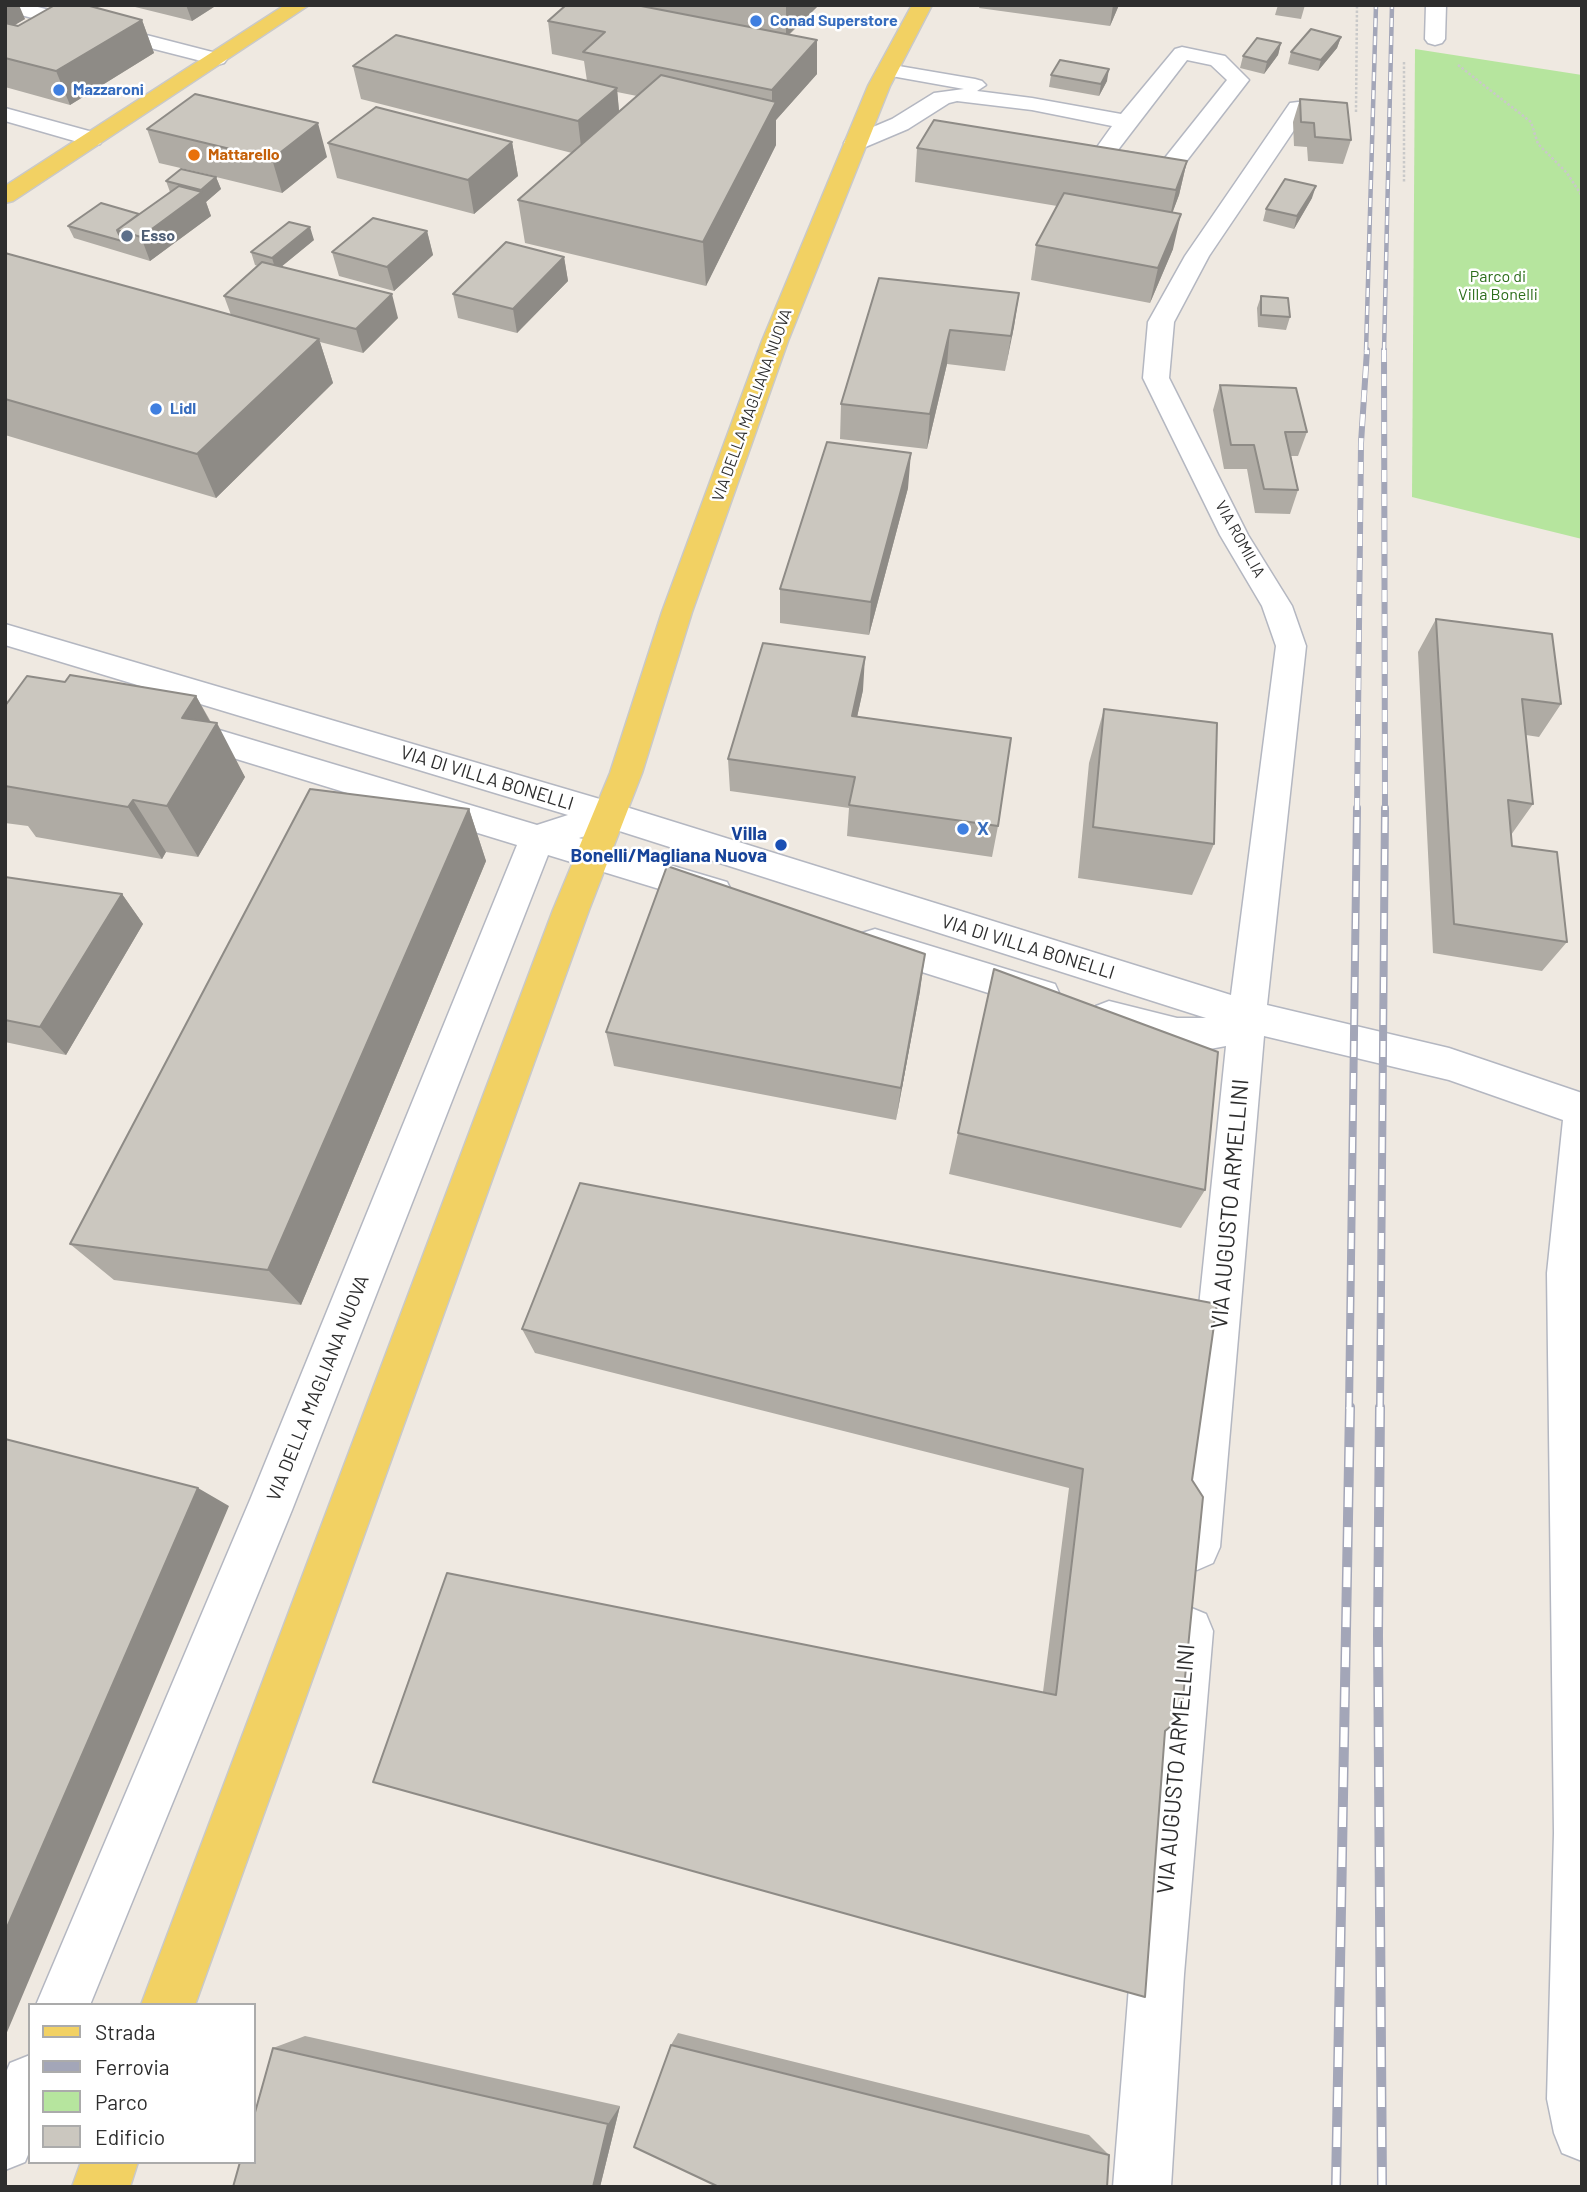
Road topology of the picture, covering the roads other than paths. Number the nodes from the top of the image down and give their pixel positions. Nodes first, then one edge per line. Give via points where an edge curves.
1 (6, 5) edge
2 (71, 5) edge
3 (299, 5) edge
4 (922, 5) edge
5 (1436, 5) edge
6 (1435, 39) road end
7 (235, 47) junction
8 (216, 59) junction
9 (887, 70) junction
10 (1298, 108) edge
11 (5, 114) edge
12 (1126, 121) junction
13 (92, 139) junction
14 (855, 143) junction
15 (1078, 150) edge
16 (1103, 154) junction
17 (5, 196) edge
18 (5, 634) edge
19 (57, 650) junction
20 (37, 677) edge
21 (151, 722) edge
22 (610, 815) junction
23 (537, 838) junction
24 (593, 856) junction
25 (749, 903) edge
26 (842, 932) edge
27 (1247, 1016) junction
28 (1582, 1110) edge
29 (1582, 1120) edge
30 (63, 2003) edge
31 (169, 2003) edge
32 (28, 2088) edge
33 (1582, 2133) edge
34 (5, 2142) edge
35 (109, 2164) edge
36 (101, 2187) edge
37 (1142, 2187) edge

1 - 8 street
2 - 7 street
3 - 7 main road
4 - 9 main road, VIA DELLA MAGLIANA NUOVA
5 - 6 street
7 - 8 main road
8 - 13 main road
9 - 12 street
9 - 14 main road, VIA DELLA MAGLIANA NUOVA
10 - 27 street, VIA ROMILIA via 1197,256 1161,322 1156,378 1234,535 1278,606 1291,646
11 - 13 street
12 - 14 street via 942,98 900,124
12 - 16 street
12 - 16 street via 1182,53 1218,60 1238,80 1170,167
13 - 17 main road
14 - 22 main road, VIA DELLA MAGLIANA NUOVA via 730,464
15 - 16 street
18 - 19 street, VIA DI VILLA BONELLI
19 - 20 street
19 - 22 street, VIA DI VILLA BONELLI
21 - 23 street
22 - 23 street
22 - 24 main road, VIA DELLA MAGLIANA NUOVA
22 - 27 street, VIA DI VILLA BONELLI
23 - 24 street
23 - 30 street, VIA DELLA MAGLIANA NUOVA via 269,1510
24 - 25 street
24 - 31 main road, VIA DELLA MAGLIANA NUOVA
26 - 27 street via 1177,1034 1217,1033
27 - 28 street, VIA DI VILLA BONELLI via 1438,1061
27 - 37 street, VIA AUGUSTO ARMELLINI via 1158,1960
29 - 33 street via 1568,1273 1580,1833 1575,2099
32 - 34 street
35 - 36 main road

